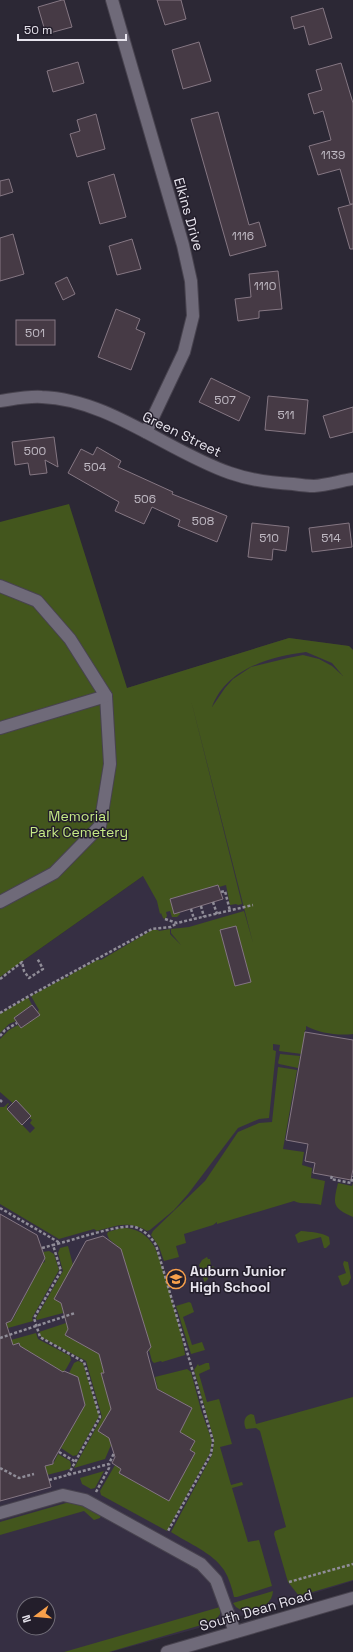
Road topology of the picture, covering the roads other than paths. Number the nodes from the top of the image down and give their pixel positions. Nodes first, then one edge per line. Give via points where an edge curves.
1 (112, 0) edge
2 (0, 401) edge
3 (146, 432) junction
4 (353, 479) edge
5 (0, 586) edge
6 (106, 696) junction
7 (0, 728) edge
8 (0, 902) edge
9 (0, 1513) edge
10 (353, 1598) edge
11 (235, 1632) junction
12 (167, 1652) edge

1 - 3 street, Elkins Drive via 183,245 191,281 193,316 184,352
2 - 3 street, Green Street via 26,397 60,399 93,408
3 - 4 street, Green Street via 184,453 230,473 262,482 313,486
5 - 6 street via 37,601 70,639
6 - 7 street
6 - 8 street via 110,764 100,826 54,873
9 - 11 street via 63,1495 85,1500 201,1564 216,1580
10 - 11 street, South Dean Road
11 - 12 street, South Dean Road

